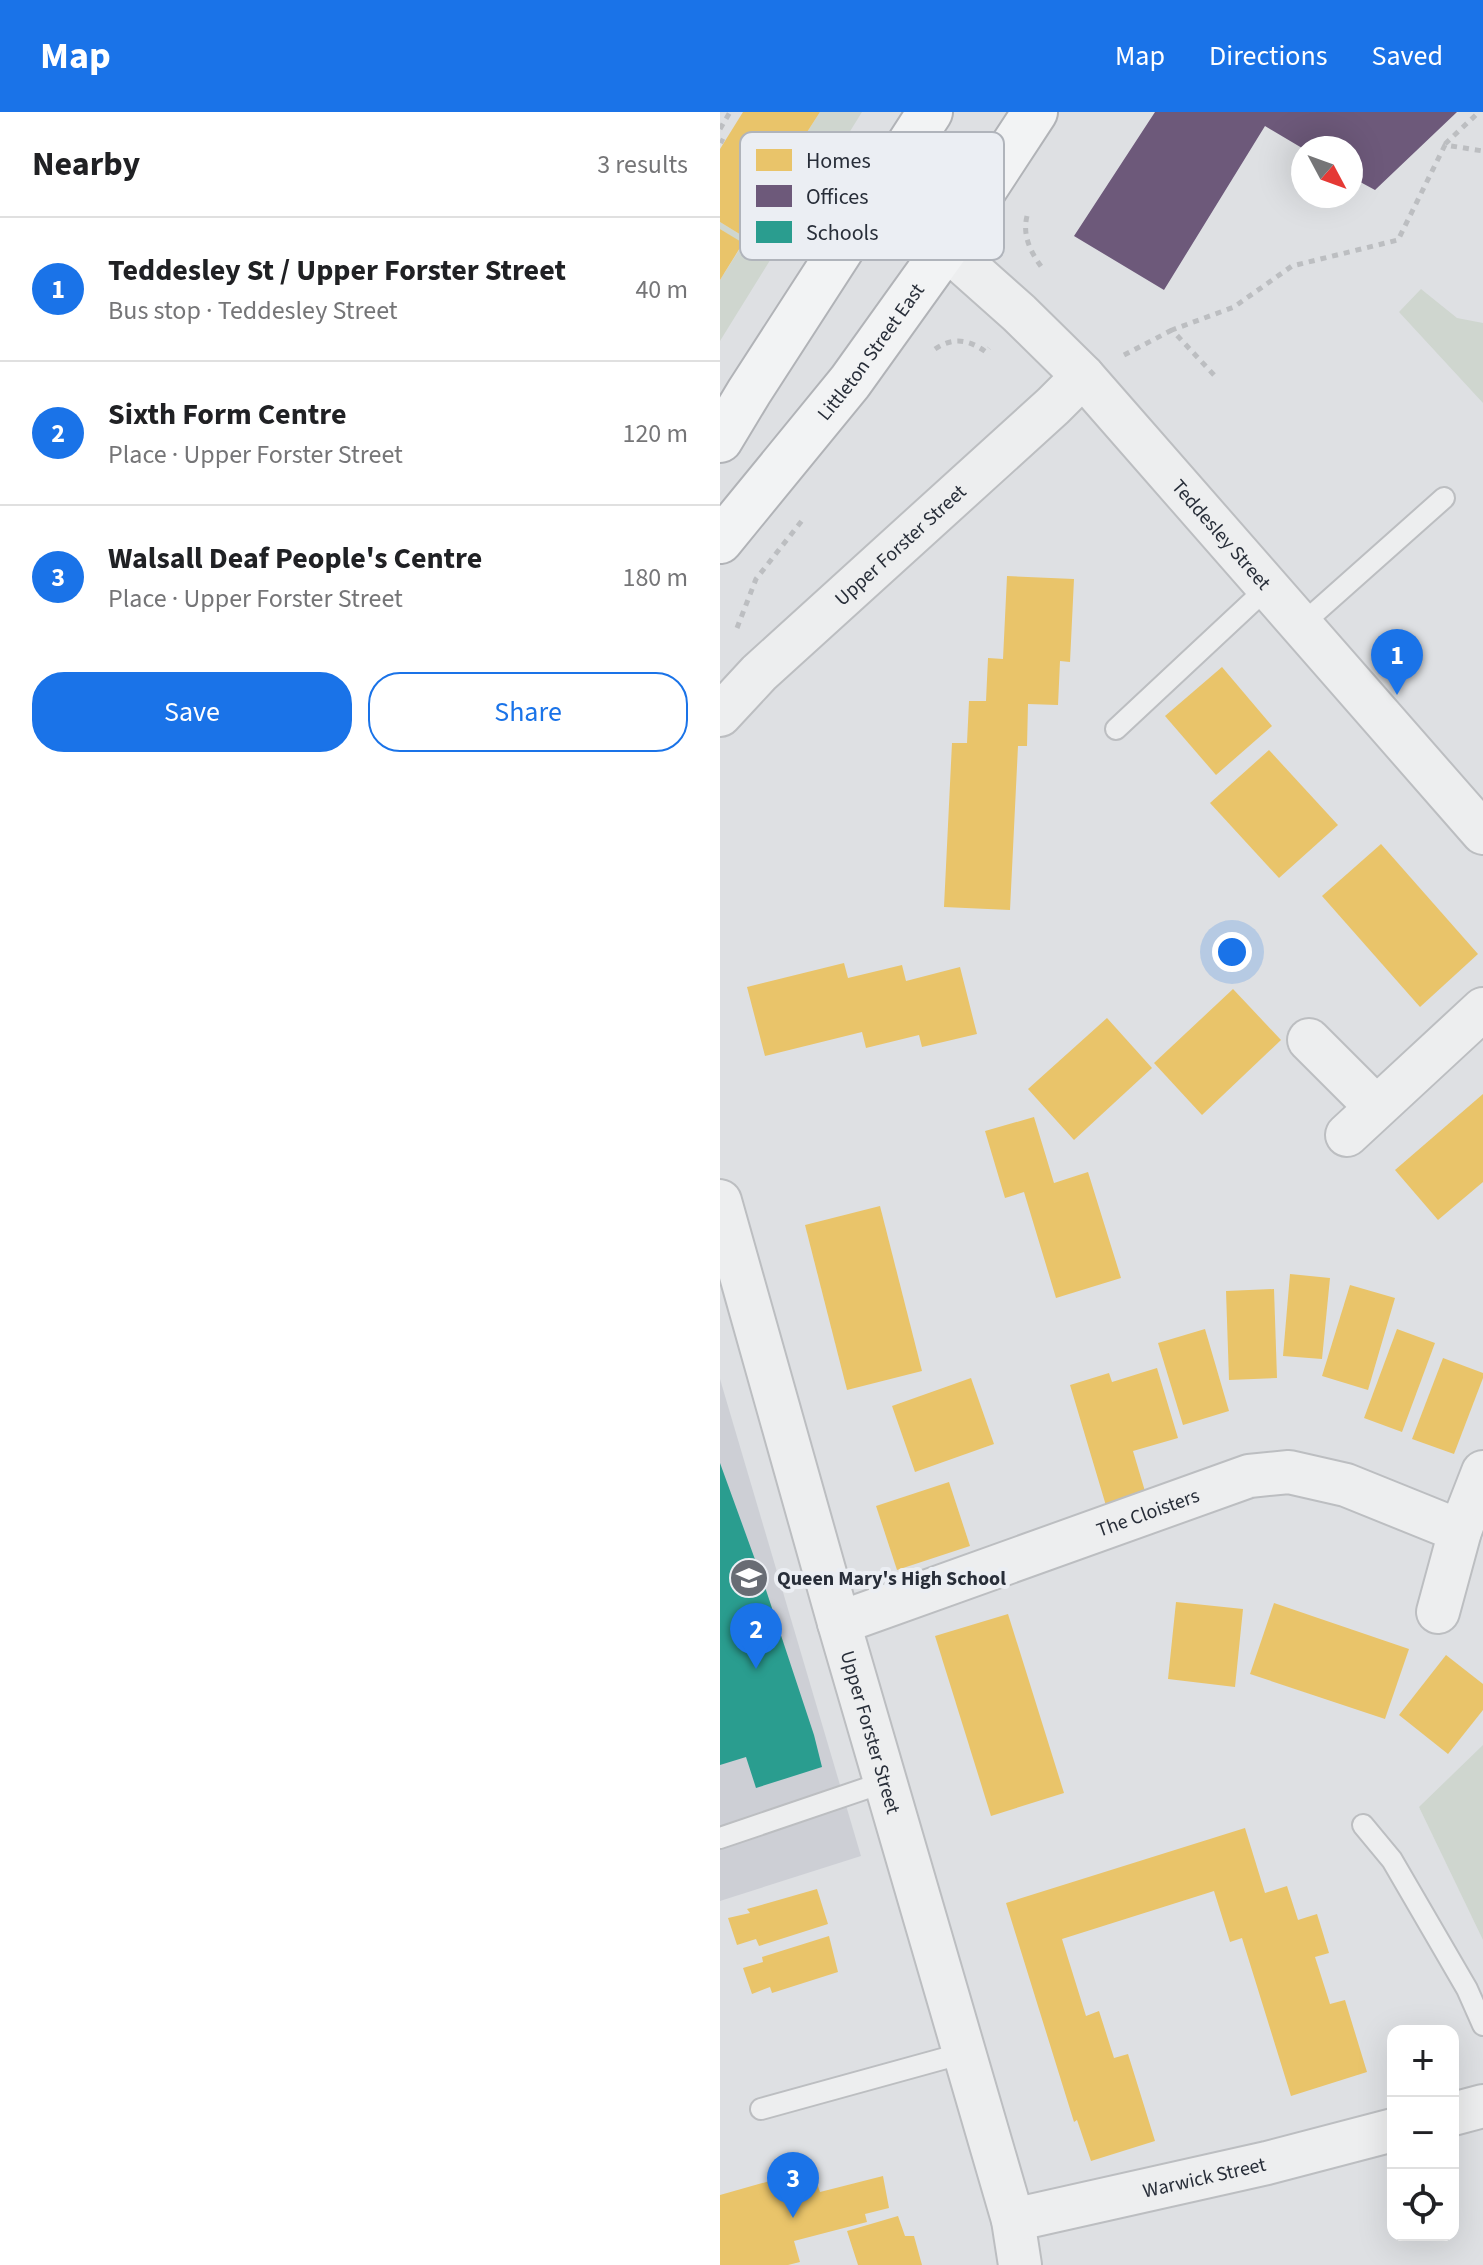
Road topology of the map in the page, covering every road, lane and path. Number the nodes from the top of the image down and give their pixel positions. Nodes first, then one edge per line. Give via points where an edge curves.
1 (730, 112) edge
2 (930, 112) edge
3 (1035, 112) edge
4 (1479, 112) edge
5 (720, 129) edge
6 (917, 132) edge
7 (1445, 145) junction
8 (1483, 151) edge
9 (1004, 159) edge
10 (834, 260) edge
11 (937, 260) edge
12 (959, 260) edge
13 (1214, 375) dead end
14 (1083, 376) junction
15 (720, 440) edge
16 (1444, 498) dead end
17 (720, 541) edge
18 (1267, 588) junction
19 (1300, 626) junction
20 (720, 715) edge
21 (1116, 729) dead end
22 (1473, 814) edge
23 (1483, 1009) edge
24 (1309, 1040) dead end
25 (720, 1201) edge
26 (1483, 1472) edge
27 (1460, 1531) junction
28 (1438, 1612) dead end
29 (839, 1623) junction
30 (885, 1782) junction
31 (1363, 1825) dead end
32 (720, 1838) edge
33 (1483, 2025) edge
34 (964, 2053) junction
35 (1483, 2106) edge
36 (761, 2109) dead end
37 (1459, 2112) edge
38 (1387, 2132) edge
39 (1013, 2220) junction
40 (1020, 2265) edge

1 - 5 path
2 - 6 highway
3 - 9 highway, Littleton Street East
4 - 7 path
7 - 8 path
7 - 13 path via 1398,240 1292,266 1234,307 1172,330
10 - 15 highway
11 - 17 highway, Littleton Street East via 850,382
12 - 14 street, Teddesley Street
14 - 18 street, Teddesley Street
14 - 20 street, Upper Forster Street via 759,673
16 - 19 lane
18 - 19 street, Teddesley Street
18 - 21 lane
19 - 22 street, Teddesley Street
23 - 24 street via 1361,1121
25 - 29 street, Upper Forster Street
26 - 27 street
27 - 28 street
27 - 29 street, The Cloisters via 1346,1485 1289,1472 1249,1476
29 - 30 street, Upper Forster Street
30 - 32 lane
30 - 34 street, Upper Forster Street
31 - 33 lane via 1392,1860
34 - 36 lane
34 - 39 street, Upper Forster Street
35 - 37 street
38 - 39 street, Warwick Street
39 - 40 street, Upper Forster Street

